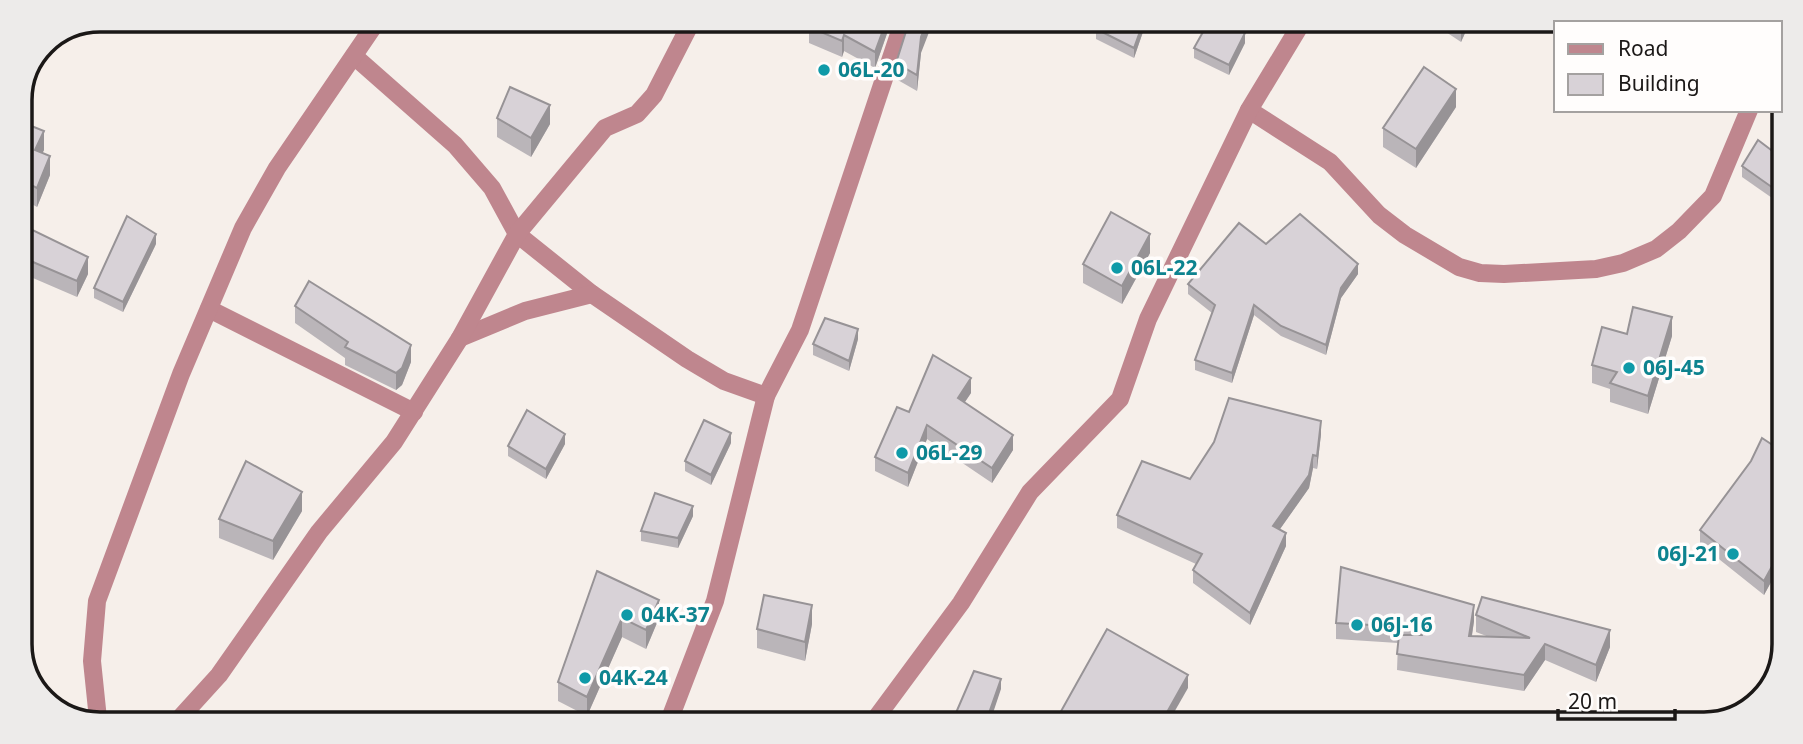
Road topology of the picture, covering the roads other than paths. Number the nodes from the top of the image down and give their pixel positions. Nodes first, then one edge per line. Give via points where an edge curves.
1 (370, 32) edge
2 (686, 32) edge
3 (900, 32) edge
4 (1296, 32) edge
5 (354, 56) junction
6 (1249, 110) junction
7 (1748, 112) edge
8 (517, 234) junction
9 (592, 294) junction
10 (209, 309) junction
11 (460, 338) junction
12 (766, 396) junction
13 (414, 412) junction
14 (97, 712) edge
15 (185, 712) edge
16 (672, 712) edge
17 (880, 712) edge

1 - 5 street
2 - 8 street via 654,95 637,114 605,128
3 - 12 street via 800,330
4 - 6 street
5 - 8 street via 455,145 492,188
5 - 10 street via 263,192
6 - 7 street via 1330,162 1379,215 1405,235 1459,267 1504,274 1596,269 1656,249 1713,196
6 - 17 street via 1148,319 1120,399 1030,492 961,603
8 - 9 street
8 - 11 street
9 - 11 street via 525,311
9 - 12 street via 724,381
10 - 13 street
10 - 14 street via 97,601 92,661
11 - 13 street
12 - 16 street via 715,601
13 - 15 street via 319,532 219,675

